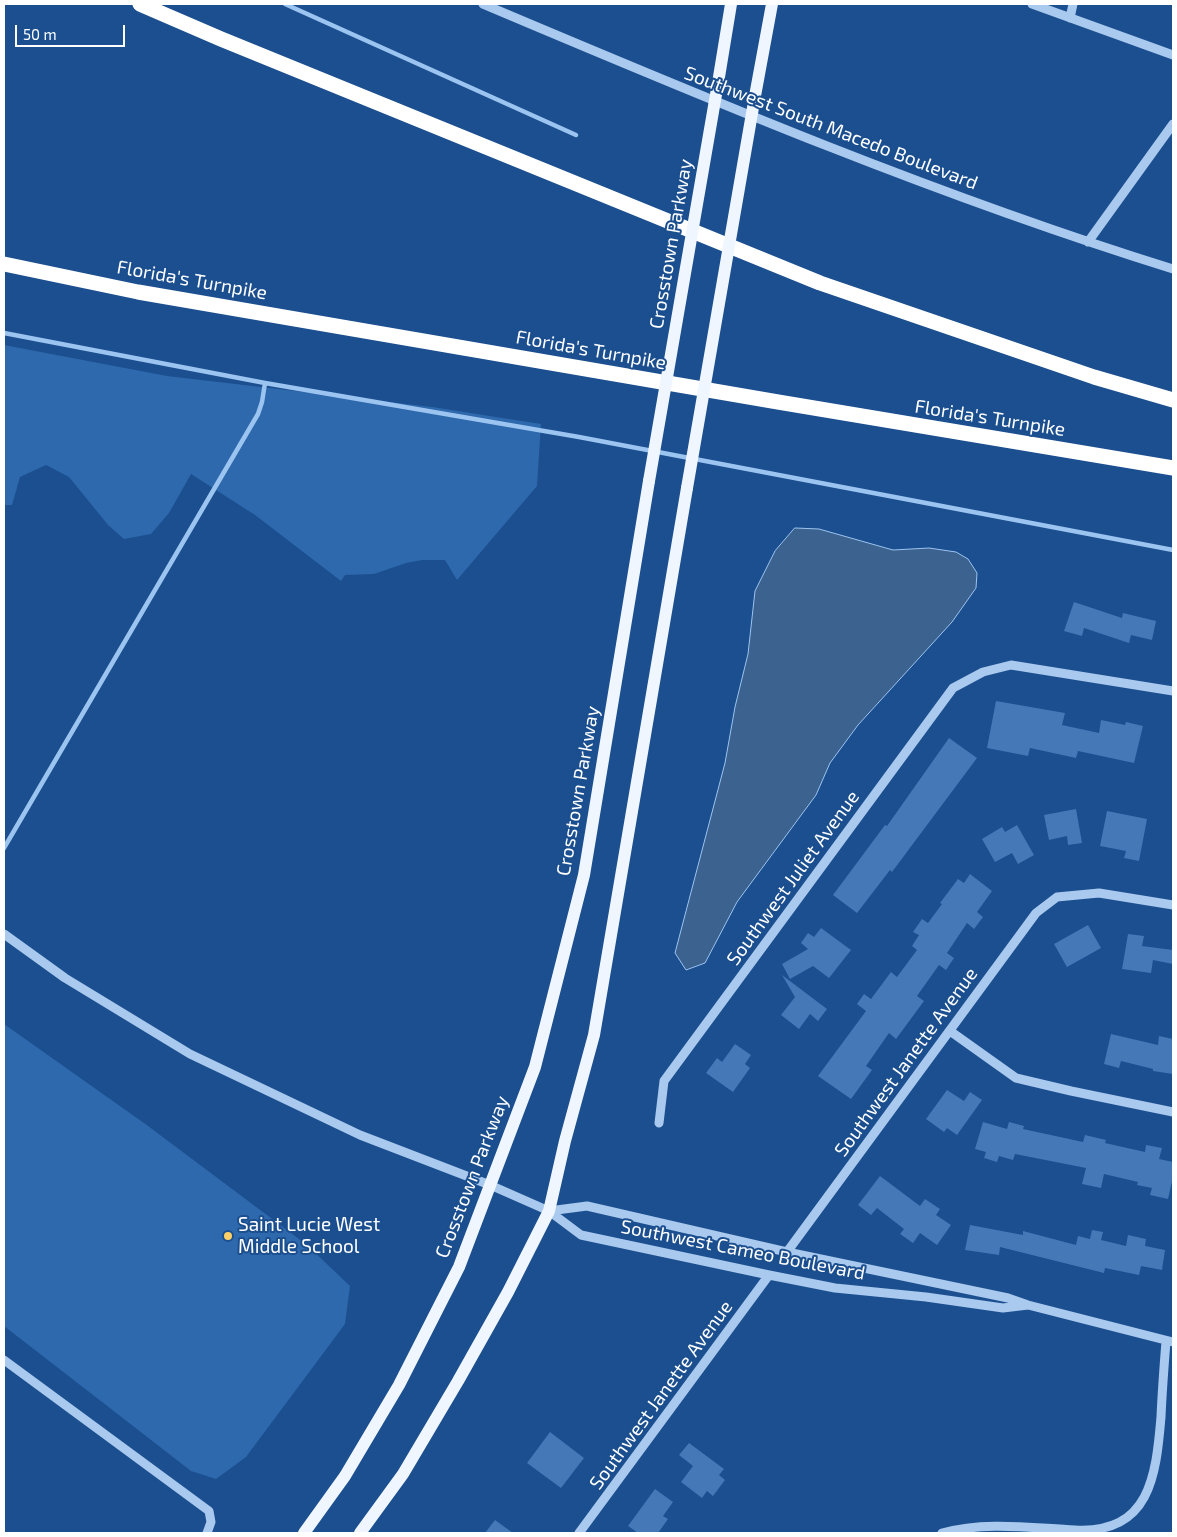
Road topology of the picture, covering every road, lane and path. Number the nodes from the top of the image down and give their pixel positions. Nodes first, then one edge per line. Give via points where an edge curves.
1 (140, 4) edge
2 (483, 4) edge
3 (731, 4) edge
4 (772, 4) edge
5 (1032, 4) edge
6 (1073, 4) edge
7 (1070, 18) junction
8 (1173, 55) edge
9 (1173, 124) edge
10 (1088, 242) junction
11 (4, 264) edge
12 (1173, 269) edge
13 (1173, 400) edge
14 (1173, 468) edge
15 (1173, 691) edge
16 (1173, 905) edge
17 (4, 934) edge
18 (950, 1030) junction
19 (1173, 1112) edge
20 (659, 1123) dead end
21 (490, 1185) junction
22 (549, 1211) junction
23 (787, 1252) junction
24 (769, 1276) junction
25 (1028, 1305) junction
26 (1170, 1342) edge
27 (4, 1360) edge
28 (207, 1533) edge
29 (304, 1533) edge
30 (360, 1533) edge
31 (579, 1533) edge
32 (942, 1533) edge

1 - 13 highway via 820,283 1094,377
2 - 10 street, Southwest South Macedo Boulevard via 870,163
3 - 21 main road, Crosstown Parkway, bridge via 584,875 535,1067
4 - 22 main road, bridge via 594,1035
5 - 7 street
6 - 7 street
7 - 8 street
9 - 10 street
10 - 12 street, Southwest South Macedo Boulevard
11 - 14 highway, Florida's Turnpike via 148,293
15 - 20 street, Southwest Juliet Avenue via 1011,665 983,672 953,688 664,1081
16 - 18 street, Southwest Janette Avenue via 1099,893 1057,897 1036,913
17 - 21 street, Southwest Cameo Boulevard via 65,978 190,1054 360,1135
18 - 19 street via 1016,1078
18 - 23 street, Southwest Janette Avenue
21 - 22 street, Southwest Cameo Boulevard
21 - 29 main road, Crosstown Parkway via 459,1267 399,1386 345,1476
22 - 23 street, Southwest Cameo Boulevard via 587,1206
22 - 24 street, Southwest Cameo Boulevard via 580,1235
22 - 30 main road via 458,1382 403,1474
23 - 25 street, Southwest Cameo Boulevard via 1008,1298
24 - 25 street, Southwest Cameo Boulevard via 836,1288 1003,1308
24 - 31 street, Southwest Janette Avenue
25 - 26 street, Southwest Cameo Boulevard
26 - 32 street via 1158,1456 1144,1498 1129,1516 1108,1528 1094,1530 1012,1525
27 - 28 street via 210,1511

